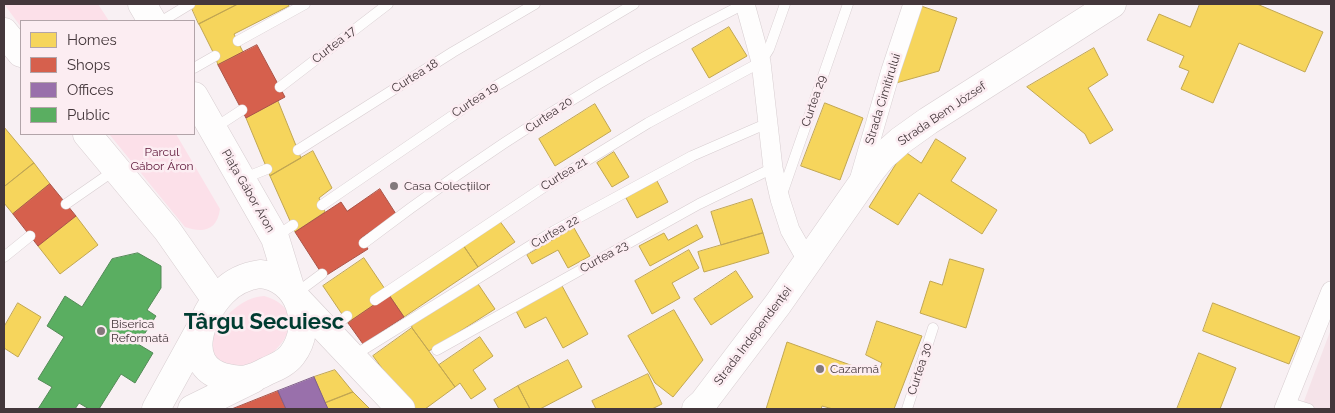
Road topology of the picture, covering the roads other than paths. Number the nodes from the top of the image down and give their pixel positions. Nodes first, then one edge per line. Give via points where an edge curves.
1 (142, 4) edge
2 (190, 4) edge
3 (305, 4) edge
4 (388, 4) edge
5 (535, 4) edge
6 (634, 4) edge
7 (745, 4) edge
8 (785, 4) edge
9 (848, 4) edge
10 (914, 4) edge
11 (1112, 4) edge
12 (151, 20) edge
13 (164, 20) edge
14 (238, 41) dead end
15 (215, 56) dead end
16 (761, 62) junction
17 (195, 67) edge
18 (280, 87) dead end
19 (195, 98) edge
20 (242, 110) dead end
21 (768, 123) junction
22 (212, 130) junction
23 (88, 135) edge
24 (298, 150) dead end
25 (267, 168) dead end
26 (773, 168) junction
27 (116, 169) junction
28 (242, 179) junction
29 (855, 194) junction
30 (780, 199) junction
31 (66, 204) dead end
32 (322, 205) dead end
33 (30, 236) dead end
34 (364, 243) dead end
35 (4, 257) edge
36 (808, 260) junction
37 (322, 274) dead end
38 (1331, 291) edge
39 (294, 294) junction
40 (216, 300) junction
41 (376, 300) dead end
42 (203, 324) junction
43 (933, 328) dead end
44 (343, 339) junction
45 (437, 350) dead end
46 (287, 360) junction
47 (253, 379) junction
48 (1285, 406) edge
49 (156, 409) edge
50 (192, 409) edge
51 (401, 409) edge
52 (696, 409) edge
53 (906, 409) edge
54 (1309, 409) edge

1 - 12 main road
2 - 13 lane
3 - 14 lane
4 - 18 lane, Curtea 17
5 - 24 lane, Curtea 18
6 - 32 lane, Curtea 19 via 496,86
7 - 16 street
7 - 34 lane, Curtea 20 via 696,28 578,96
8 - 16 lane
9 - 30 lane, Curtea 29
10 - 29 street, Strada Cimitirului
11 - 29 main road, Strada Bem József via 900,141 882,157
15 - 17 lane
16 - 21 street
16 - 41 lane, Curtea 21 via 648,123 550,183
19 - 22 main road, Piața Gábor Áron
20 - 22 lane
21 - 26 street
21 - 44 lane, Curtea 22 via 692,156
22 - 28 main road, Piața Gábor Áron
23 - 27 main road
25 - 28 lane
26 - 30 street
26 - 45 lane, Curtea 23 via 699,204
27 - 31 lane
27 - 40 main road via 167,230
28 - 39 main road, Piața Gábor Áron via 284,232
29 - 36 main road, Strada Bem József
30 - 36 street via 790,230
33 - 35 lane
36 - 52 main road, Strada Independenței
37 - 39 lane
38 - 48 street
39 - 40 main road via 276,277 260,274 242,278
39 - 44 main road
39 - 46 main road via 302,311 302,331 296,349
40 - 42 main road
42 - 47 main road via 199,353 210,370 239,380
42 - 49 main road
43 - 53 lane, Curtea 30
44 - 46 main road via 313,354
44 - 51 main road
46 - 47 main road
47 - 50 main road
48 - 54 lane

